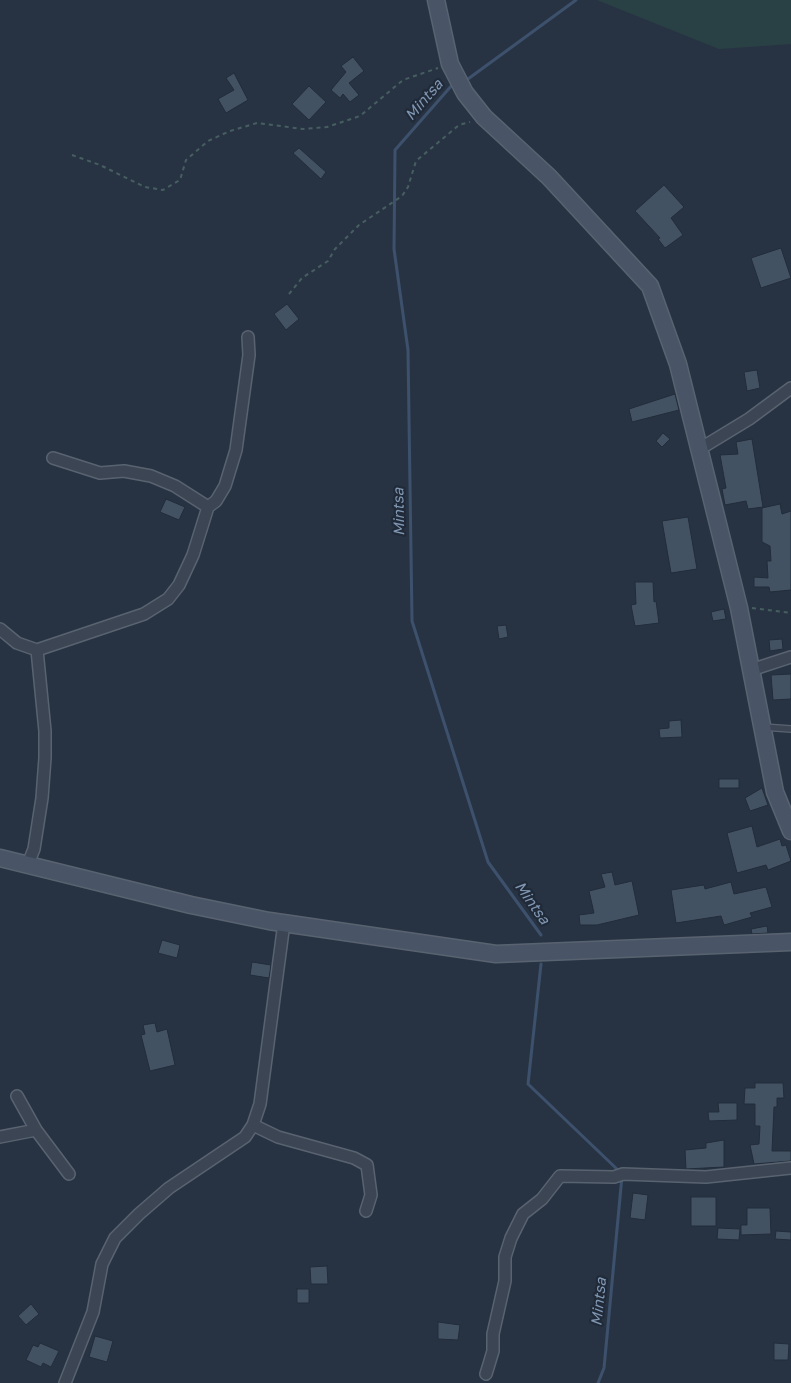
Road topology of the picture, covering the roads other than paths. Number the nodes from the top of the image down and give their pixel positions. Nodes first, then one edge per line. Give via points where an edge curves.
1 (436, 0) edge
2 (248, 337) dead end
3 (791, 388) edge
4 (698, 450) junction
5 (53, 458) dead end
6 (208, 508) junction
7 (0, 629) edge
8 (37, 650) junction
9 (791, 657) edge
10 (751, 670) junction
11 (761, 726) junction
12 (791, 729) edge
13 (791, 831) edge
14 (0, 858) edge
15 (28, 864) junction
16 (284, 923) junction
17 (791, 942) edge
18 (17, 1096) dead end
19 (252, 1125) junction
20 (36, 1130) junction
21 (0, 1137) edge
22 (791, 1168) edge
23 (69, 1174) dead end
24 (366, 1211) dead end
25 (486, 1374) dead end
26 (65, 1383) edge

1 - 4 main road via 450,64 465,94 484,117 549,177 650,286 678,364
2 - 6 street via 249,355 236,450 225,486
3 - 4 street
4 - 10 main road via 739,608
5 - 6 street via 100,473 124,471 150,476 175,486
6 - 8 street via 193,555 179,585 168,599 144,614
7 - 8 street via 17,643
8 - 15 street via 45,731 44,758 36,840
9 - 10 street
10 - 11 main road
11 - 12 lane
11 - 13 main road via 775,792
14 - 15 main road
15 - 16 main road via 191,905
16 - 17 main road via 496,954
16 - 19 street via 260,1104
18 - 20 street
19 - 24 street via 278,1137 354,1158 367,1165 371,1195
19 - 26 street via 246,1137 169,1188 115,1238 102,1264 93,1312
20 - 21 street
20 - 23 street
22 - 25 street via 706,1177 560,1176 523,1214 511,1238 505,1257 506,1281

